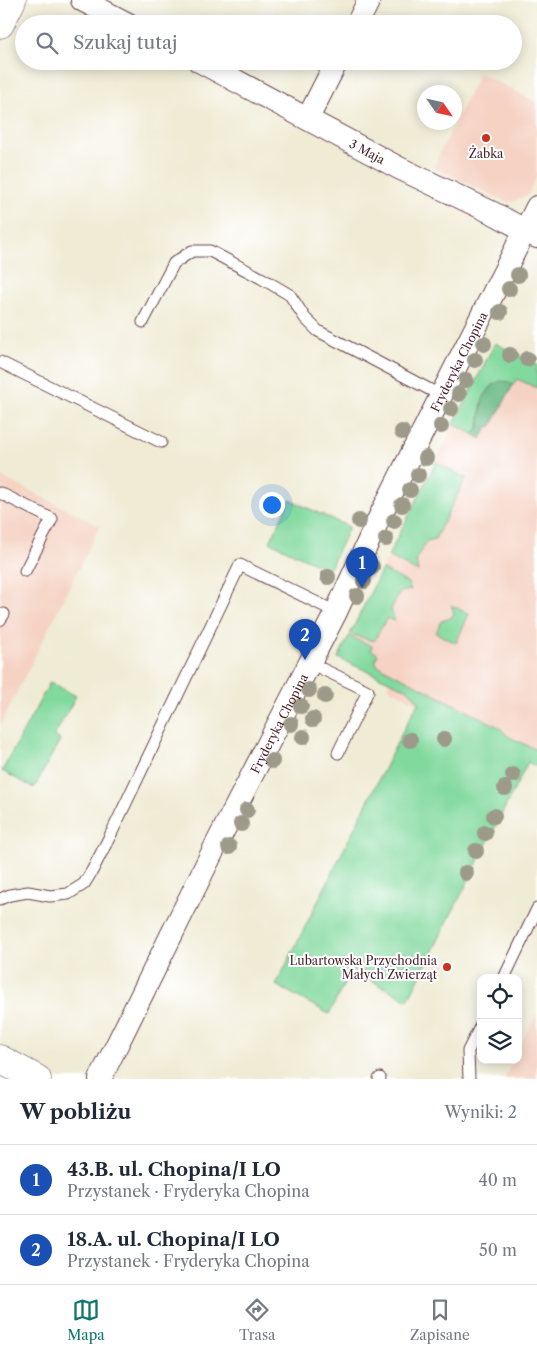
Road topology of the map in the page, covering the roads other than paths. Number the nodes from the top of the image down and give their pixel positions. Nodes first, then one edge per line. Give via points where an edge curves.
1 (12, 0) edge
2 (82, 0) edge
3 (369, 0) edge
4 (111, 15) edge
5 (362, 15) edge
6 (0, 24) edge
7 (216, 70) edge
8 (333, 70) edge
9 (308, 118) junction
10 (537, 207) edge
11 (531, 234) edge
12 (143, 322) dead end
13 (0, 362) edge
14 (442, 396) junction
15 (161, 442) dead end
16 (0, 493) edge
17 (25, 572) dead end
18 (336, 612) junction
19 (310, 663) junction
20 (338, 753) dead end
21 (0, 899) edge
22 (537, 909) edge
23 (506, 974) edge
24 (477, 1033) edge
25 (0, 1059) edge
26 (38, 1079) edge
27 (100, 1079) edge
28 (469, 1079) edge

1 - 6 main road
2 - 4 street
3 - 5 street
7 - 9 street, 3 Maja
8 - 9 street
9 - 11 street, 3 Maja
10 - 11 street, Fryderyka Chopina
11 - 14 street, Fryderyka Chopina
12 - 14 lane via 174,263 192,251 210,252 290,295 318,331
13 - 15 lane
14 - 18 street, Fryderyka Chopina via 377,522
16 - 17 lane via 52,519
18 - 19 street, Fryderyka Chopina
18 - 21 lane via 240,565 84,884 68,894 50,896 28,892
19 - 20 lane via 368,691
19 - 27 street, Fryderyka Chopina
22 - 23 lane
24 - 28 lane via 468,1051
25 - 26 main road

